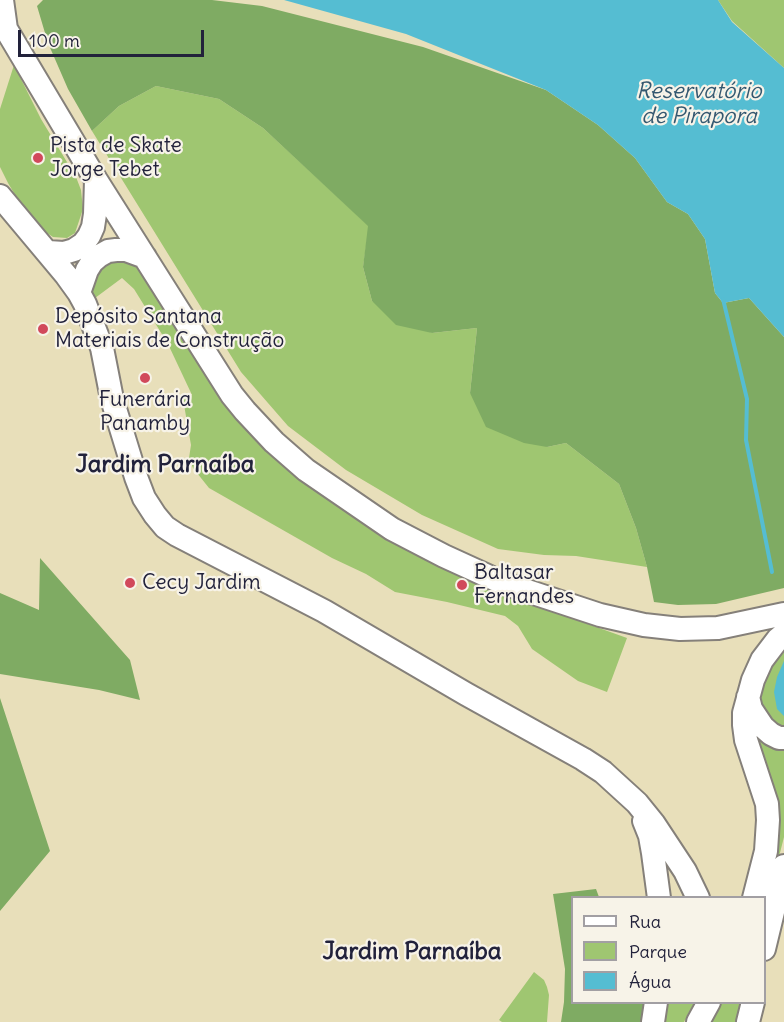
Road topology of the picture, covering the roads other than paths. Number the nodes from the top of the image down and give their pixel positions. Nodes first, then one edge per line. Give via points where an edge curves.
1 (2, 0) edge
2 (96, 180) junction
3 (0, 196) edge
4 (48, 252) junction
5 (145, 257) junction
6 (80, 293) junction
7 (784, 614) edge
8 (784, 634) edge
9 (748, 697) junction
10 (784, 738) edge
11 (637, 803) junction
12 (784, 866) edge
13 (659, 896) edge
14 (697, 896) edge
15 (754, 896) edge
16 (766, 945) edge
17 (656, 1004) edge
18 (708, 1004) edge
19 (752, 1004) edge
20 (653, 1022) edge
21 (698, 1022) edge
22 (748, 1022) edge

1 - 2 main road via 6,29
2 - 4 main road via 95,214 89,236 74,250
2 - 5 main road
3 - 4 main road
4 - 6 main road
5 - 6 main road via 126,250 108,251 92,262
5 - 7 main road via 245,411 306,470 392,530 503,583 644,625 718,628
6 - 11 main road via 102,348 112,399 136,477 144,498 165,527 324,611 583,759
8 - 9 main road via 762,660
9 - 10 main road via 763,727
9 - 15 main road via 744,713 746,740 767,804 768,820 766,851
11 - 13 main road via 650,836
11 - 14 main road via 679,862
12 - 16 main road
17 - 20 main road
18 - 21 main road
19 - 22 main road

